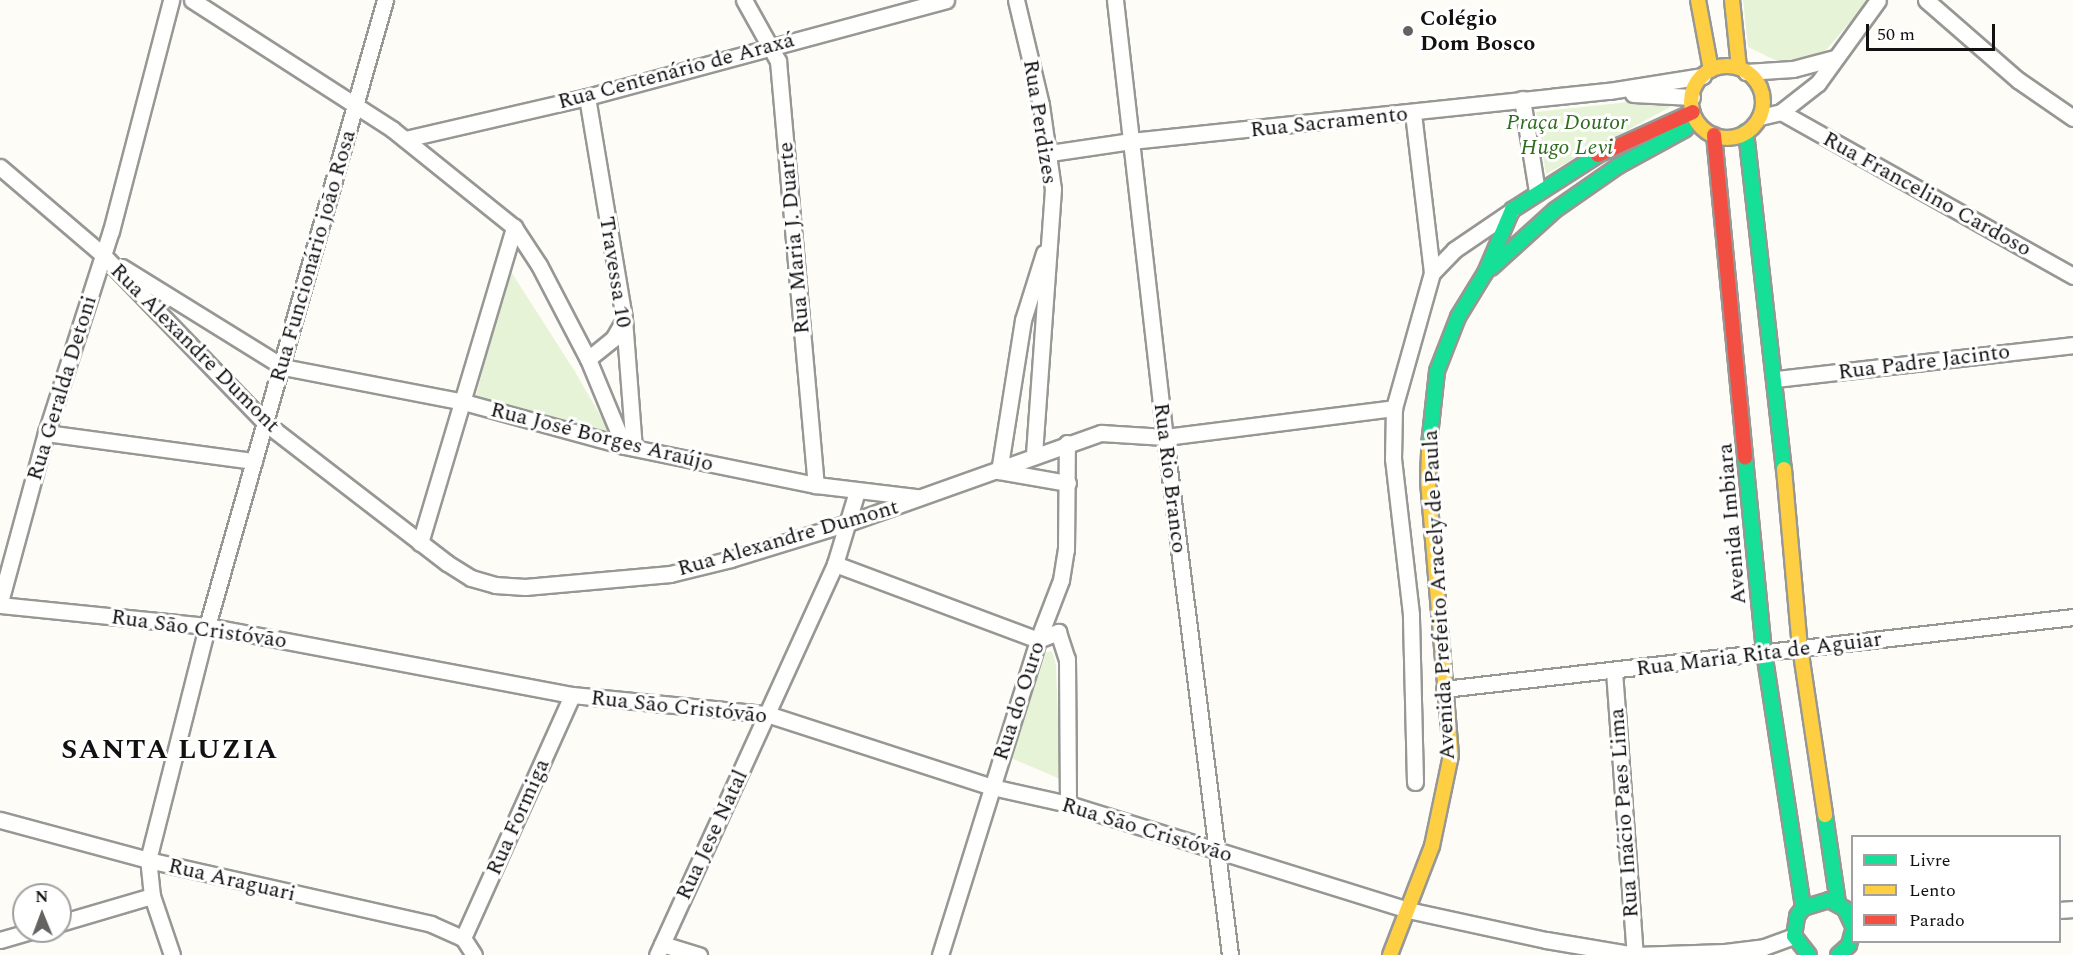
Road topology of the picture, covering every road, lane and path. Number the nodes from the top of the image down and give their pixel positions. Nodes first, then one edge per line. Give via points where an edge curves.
1 (171, 0) edge
2 (192, 0) edge
3 (385, 0) edge
4 (744, 0) edge
5 (946, 0) edge
6 (1016, 0) edge
7 (1115, 0) edge
8 (1698, 0) edge
9 (1732, 0) edge
10 (1878, 0) edge
11 (1926, 0) edge
12 (771, 45) junction
13 (1835, 58) junction
14 (1743, 70) junction
15 (1707, 73) junction
16 (1609, 91) junction
17 (587, 97) junction
18 (1522, 99) junction
19 (356, 106) junction
20 (1694, 110) junction
21 (1781, 112) junction
22 (1413, 113) junction
23 (1760, 117) junction
24 (2073, 118) edge
25 (1746, 132) junction
26 (1714, 135) junction
27 (405, 139) junction
28 (1131, 141) junction
29 (1610, 148) junction
30 (1050, 153) junction
31 (1618, 166) junction
32 (0, 167) edge
33 (1537, 192) junction
34 (1512, 210) junction
35 (514, 227) junction
36 (1046, 244) junction
37 (103, 255) junction
38 (1432, 273) junction
39 (1485, 273) junction
40 (2073, 276) edge
41 (624, 320) junction
42 (2073, 345) edge
43 (588, 359) junction
44 (283, 367) junction
45 (1776, 379) junction
46 (460, 401) junction
47 (1394, 408) junction
48 (264, 422) junction
49 (46, 433) junction
50 (1165, 437) junction
51 (1067, 443) junction
52 (629, 447) junction
53 (1034, 456) junction
54 (254, 461) junction
55 (999, 471) junction
56 (1068, 483) junction
57 (816, 485) junction
58 (857, 491) junction
59 (923, 497) junction
60 (848, 523) junction
61 (420, 543) junction
62 (835, 564) junction
63 (0, 603) edge
64 (2073, 617) edge
65 (207, 626) junction
66 (1038, 639) junction
67 (1800, 647) junction
68 (1764, 652) junction
69 (1614, 672) junction
70 (1444, 689) junction
71 (572, 695) junction
72 (767, 714) junction
73 (1415, 782) dead end
74 (992, 787) junction
75 (1068, 804) junction
76 (0, 820) edge
77 (1218, 852) junction
78 (148, 860) junction
79 (152, 896) junction
80 (1838, 903) junction
81 (1803, 908) junction
82 (1408, 910) junction
83 (72, 919) edge
84 (1851, 922) edge
85 (1794, 936) junction
86 (1851, 936) edge
87 (464, 939) junction
88 (660, 949) edge
89 (1807, 954) edge
90 (1841, 954) edge
91 (172, 955) edge
92 (474, 955) edge
93 (699, 955) edge
94 (940, 955) edge
95 (1230, 955) edge
96 (1390, 955) edge
97 (1635, 955) edge

1 - 37 street, Rua Geralda Detoni
2 - 19 street
3 - 19 street, Rua Funcionário joão Rosa
4 - 12 street, Rua Maria J. Duarte
5 - 12 street, Rua Centenário de Araxá
6 - 30 street, Rua Perdizes
7 - 28 street, Rua Rio Branco
8 - 15 main road
9 - 14 main road
10 - 13 street
11 - 24 street via 2018,80
12 - 17 street, Rua Centenário de Araxá
12 - 57 street, Rua Maria J. Duarte via 778,61
13 - 14 street via 1793,69
13 - 21 street via 1818,82
14 - 15 main road
14 - 23 main road via 1763,97
15 - 16 street
15 - 20 main road
16 - 18 street, Rua Sacramento
16 - 20 street
17 - 27 street, Rua Centenário de Araxá
17 - 41 street, Travessa 10
18 - 22 street, Rua Sacramento
18 - 33 street
19 - 27 street
19 - 44 street, Rua Funcionário joão Rosa
20 - 26 main road
20 - 29 main road, Avenida Prefeito Aracely de Paula
20 - 31 main road, Avenida Prefeito Aracely de Paula
21 - 23 street
21 - 40 street, Rua Francelino Cardoso
22 - 28 street, Rua Sacramento
22 - 38 street
23 - 25 main road
25 - 26 main road via 1730,138
25 - 45 main road
26 - 68 main road, Avenida Imbiara
27 - 35 street
28 - 30 street, Rua Sacramento
28 - 50 street, Rua Rio Branco
29 - 31 main road
29 - 33 main road, Avenida Prefeito Aracely de Paula
30 - 36 street, Rua Perdizes via 1053,189
31 - 39 main road, Avenida Prefeito Aracely de Paula via 1555,210
32 - 37 street, Rua Alexandre Dumont
33 - 34 main road, Avenida Prefeito Aracely de Paula
34 - 38 street, Avenida Prefeito Aracely de Paula via 1454,250
34 - 39 main road, Avenida Prefeito Aracely de Paula
35 - 43 street via 539,265
35 - 46 street
36 - 53 street via 1047,290
36 - 55 street via 1023,320
37 - 44 street
37 - 48 street, Rua Alexandre Dumont
37 - 49 street, Rua Geralda Detoni
38 - 47 street, Avenida Prefeito Aracely de Paula
39 - 70 main road, Avenida Prefeito Aracely de Paula via 1458,317 1437,371 1429,421 1428,481
41 - 43 street via 613,339
41 - 52 street, Travessa 10
42 - 45 street, Rua Padre Jacinto
43 - 52 street
44 - 46 street, Rua José Borges Araújo
44 - 48 street, Rua Funcionário joão Rosa
45 - 67 main road
46 - 52 street, Rua José Borges Araújo
46 - 61 street
47 - 50 street, Rua Alexandre Dumont
47 - 73 street, Avenida Prefeito Aracely de Paula via 1393,459 1411,614
48 - 54 street, Rua Funcionário joão Rosa
48 - 61 street, Rua Alexandre Dumont
49 - 54 street
49 - 63 street, Rua Geralda Detoni
50 - 51 street, Rua Alexandre Dumont via 1101,433
50 - 77 street, Rua Rio Branco
51 - 53 street, Rua Alexandre Dumont
51 - 56 street, Rua do Ouro
52 - 57 street, Rua José Borges Araújo
53 - 55 street, Rua Alexandre Dumont
54 - 65 street, Rua Funcionário joão Rosa
55 - 56 street
55 - 59 street, Rua Alexandre Dumont
56 - 66 street, Rua do Ouro via 1061,580
57 - 58 street, Rua José Borges Araújo
58 - 59 street, Rua José Borges Araújo
58 - 60 street, Rua Jese Natal
59 - 60 street, Rua Alexandre Dumont
60 - 61 street, Rua Alexandre Dumont via 670,574 525,587 471,578
60 - 62 street, Rua Jese Natal
62 - 66 street
62 - 72 street, Rua Jese Natal
63 - 65 street, Rua São Cristóvão
64 - 67 street, Rua Maria Rita de Aguiar
65 - 71 street, Rua São Cristóvão
65 - 78 street, Rua Funcionário joão Rosa
66 - 74 street, Rua do Ouro
66 - 75 street via 1058,632 1067,659
67 - 68 street, Rua Maria Rita de Aguiar
67 - 80 main road
68 - 69 street, Rua Maria Rita de Aguiar
68 - 81 main road, Avenida Imbiara
69 - 70 street, Rua Maria Rita de Aguiar
69 - 97 street, Rua Inácio Paes Lima
70 - 82 main road, Avenida Prefeito Aracely de Paula via 1451,755 1443,803
71 - 72 street, Rua São Cristóvão
71 - 87 street, Rua Formiga
72 - 74 street, Rua São Cristóvão
72 - 88 street, Rua Jese Natal
74 - 75 street, Rua São Cristóvão
74 - 94 street, Rua do Ouro
75 - 77 street, Rua São Cristóvão
76 - 78 street, Rua Araguari
77 - 82 street, Rua São Cristóvão
77 - 95 street, Rua Rio Branco
78 - 79 street
78 - 87 street, Rua Araguari via 431,924
79 - 83 street
79 - 91 street
80 - 81 main road via 1820,900
80 - 84 main road
81 - 85 main road via 1797,916
82 - 96 main road, Avenida Prefeito Aracely de Paula
82 - 97 street, Rua São Cristóvão
85 - 89 main road
85 - 97 street, Rua São Cristóvão via 1764,947 1725,952
86 - 90 main road
87 - 92 street
88 - 93 street

